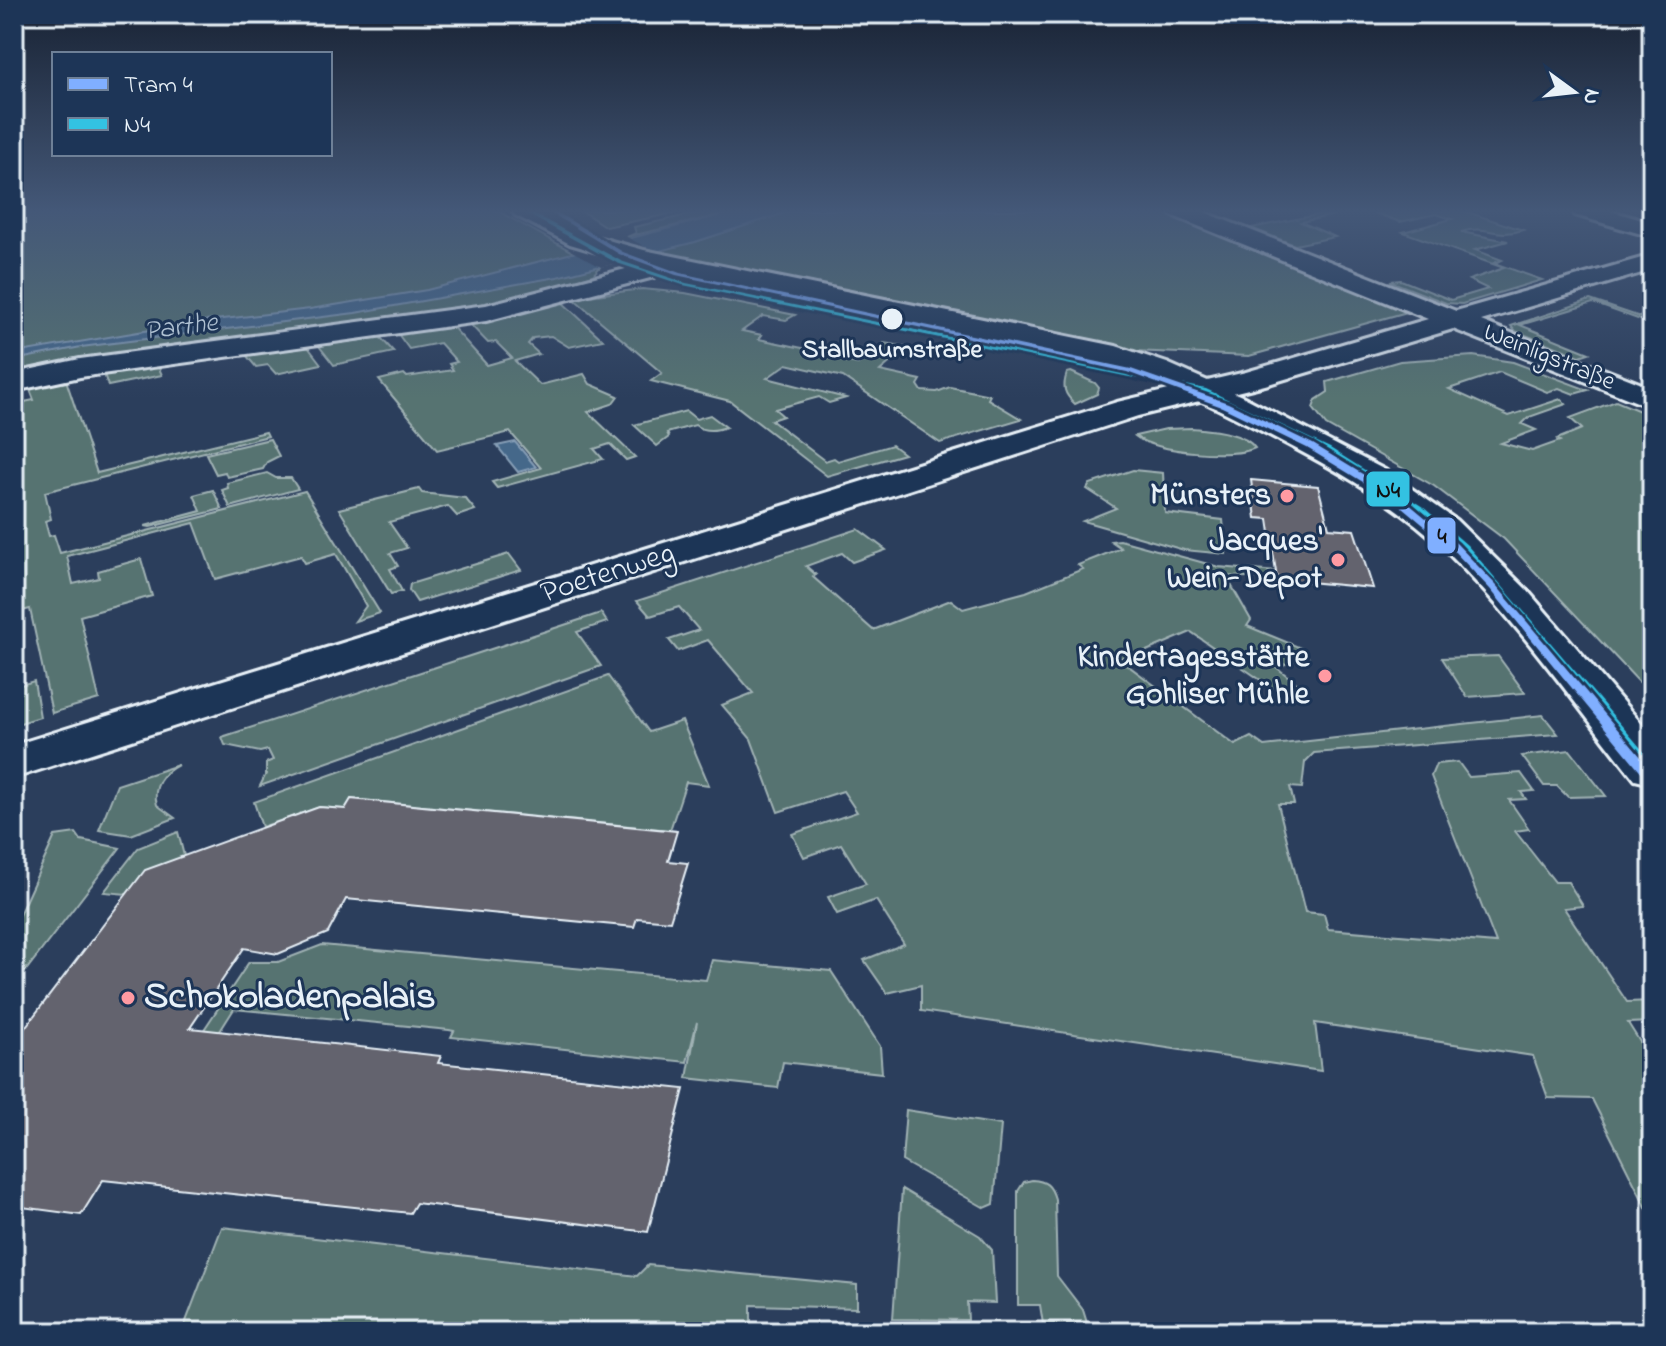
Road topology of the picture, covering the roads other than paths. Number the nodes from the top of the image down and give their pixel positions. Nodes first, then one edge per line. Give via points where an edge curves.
1 (606, 273) edge
2 (686, 273) edge
3 (1336, 273) edge
4 (1616, 273) edge
5 (1456, 321) junction
6 (14, 382) edge
7 (1204, 390) junction
8 (1652, 399) edge
9 (1648, 760) edge
10 (14, 762) edge

1 - 6 street via 486,313 80,368
2 - 7 street via 1116,355
3 - 5 street, Weinligstraße
4 - 5 street
5 - 7 street
5 - 8 street, Weinligstraße
7 - 9 street via 1327,450 1442,527 1493,578
7 - 10 street, Poetenweg via 1128,409

